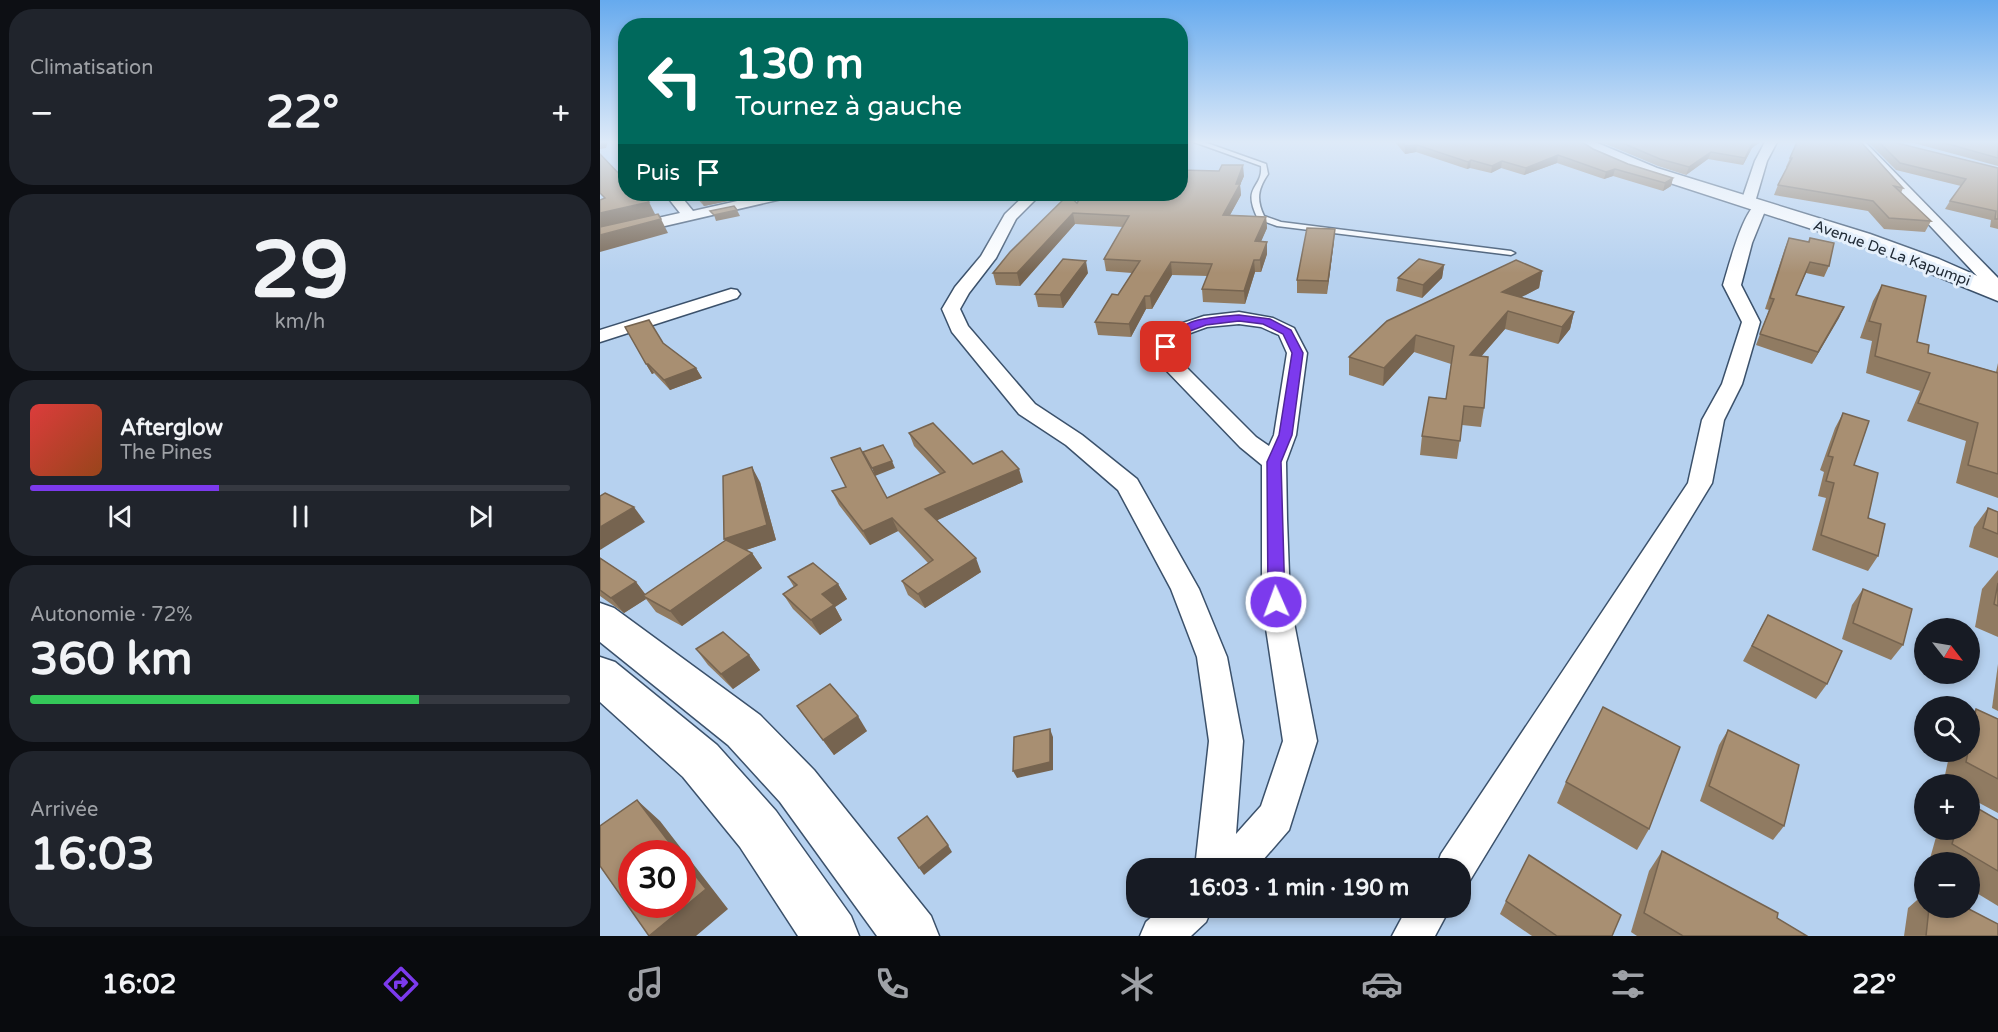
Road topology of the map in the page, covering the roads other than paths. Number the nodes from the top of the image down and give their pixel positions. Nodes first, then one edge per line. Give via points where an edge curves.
1 (1257, 186) edge
2 (1697, 186) edge
3 (1757, 186) edge
4 (1900, 186) edge
5 (678, 201) edge
6 (752, 201) edge
7 (1027, 201) edge
8 (1754, 204) junction
9 (689, 214) junction
10 (600, 236) edge
11 (1511, 253) dead end
12 (1998, 288) edge
13 (731, 294) dead end
14 (1998, 294) edge
15 (600, 336) edge
16 (1274, 462) junction
17 (600, 619) edge
18 (600, 675) edge
19 (744, 730) junction
20 (700, 761) junction
21 (1215, 858) edge
22 (1240, 858) edge
23 (1461, 858) edge
24 (1181, 918) edge
25 (1424, 918) edge
26 (831, 936) edge
27 (911, 936) edge
28 (1160, 936) edge
29 (1412, 936) edge

1 - 11 lane via 1254,203 1261,217 1281,224
2 - 8 street, Avenue De La Kapumpi
3 - 8 street
4 - 12 street
5 - 9 street
6 - 9 street
7 - 21 street via 1010,217 988,258 951,309 959,328 1027,409 1128,485 1185,589 1212,657 1226,741
8 - 14 street, Avenue De La Kapumpi via 1939,267
8 - 23 street via 1732,285 1751,322 1732,384 1713,420 1700,483
9 - 10 street
13 - 15 street
16 - 16 street via 1285,435 1297,353 1287,332 1266,322 1239,318 1204,322 1178,331 1166,347 1171,364 1248,442
16 - 22 street via 1276,602 1300,741 1276,818
17 - 19 street
18 - 20 street
19 - 20 street
19 - 27 street via 797,786
20 - 26 street via 758,829
24 - 28 street
25 - 29 street

